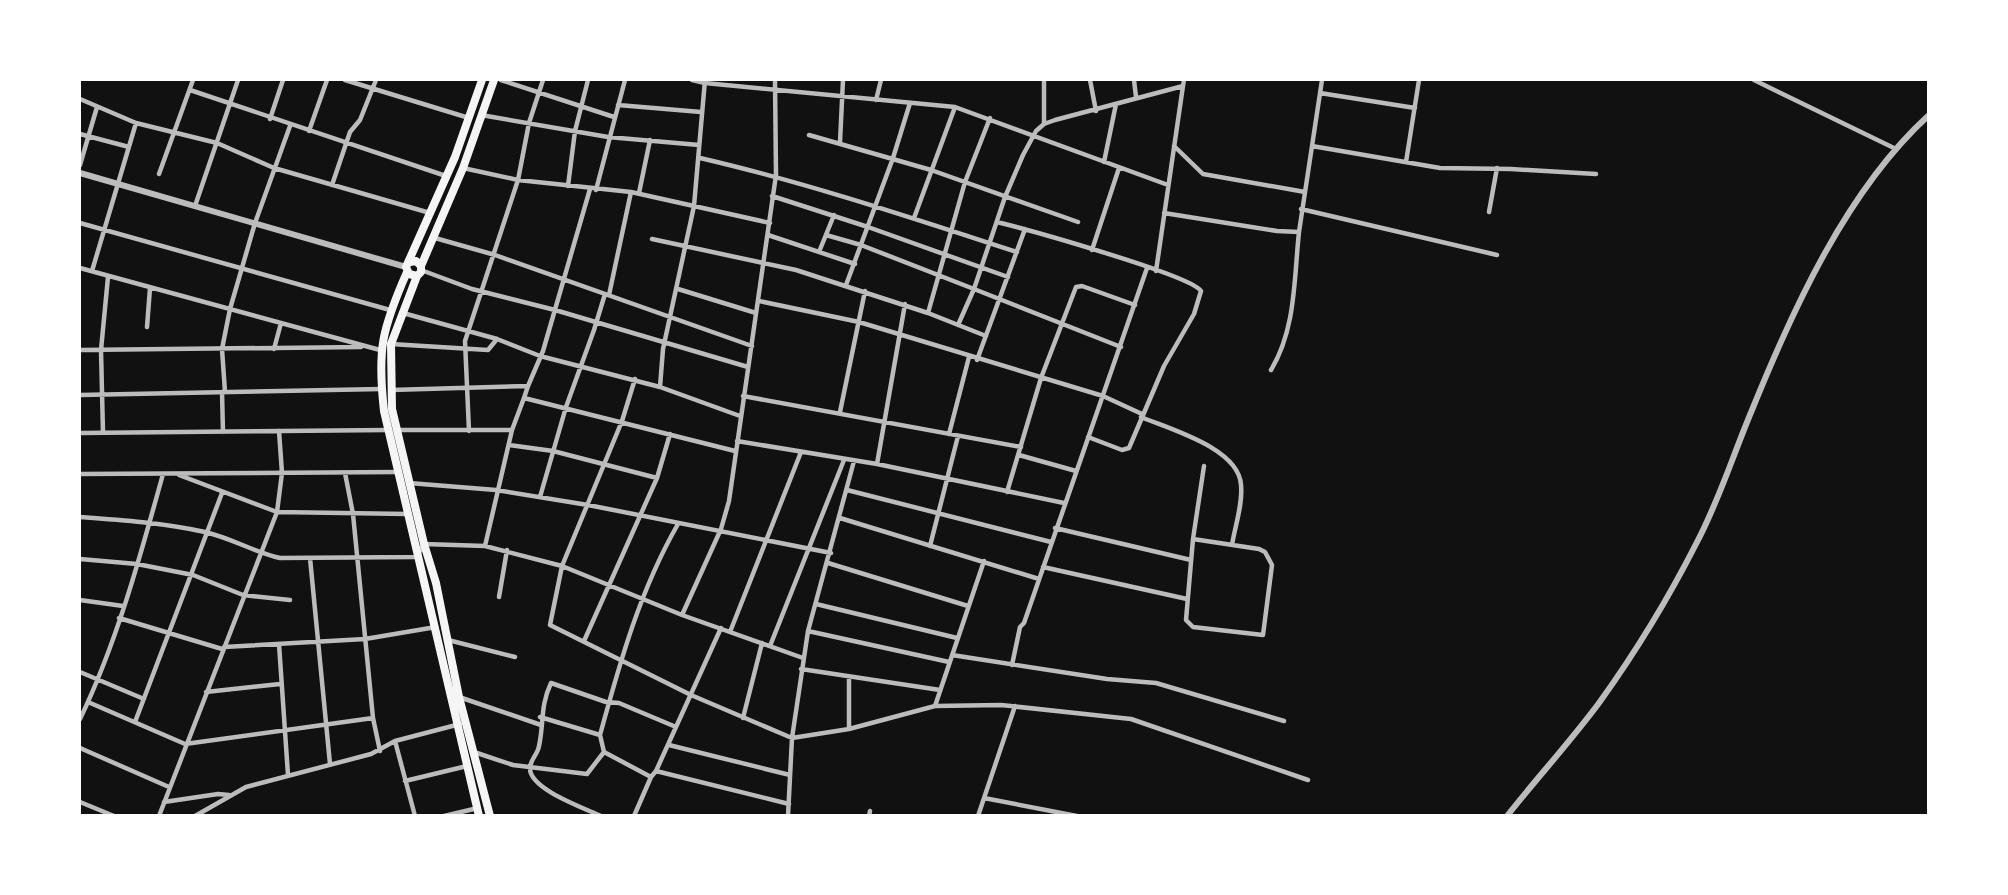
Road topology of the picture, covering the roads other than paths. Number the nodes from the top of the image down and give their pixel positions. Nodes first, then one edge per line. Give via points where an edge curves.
1 (193, 80) edge
2 (238, 80) edge
3 (283, 80) edge
4 (327, 80) edge
5 (345, 80) edge
6 (376, 80) edge
7 (482, 80) edge
8 (494, 80) edge
9 (501, 80) edge
10 (543, 80) edge
11 (588, 80) edge
12 (625, 80) edge
13 (692, 80) edge
14 (775, 80) edge
15 (843, 80) edge
16 (881, 80) edge
17 (1044, 80) edge
18 (1090, 80) edge
19 (1134, 80) edge
20 (1184, 80) edge
21 (1322, 80) edge
22 (1419, 80) edge
23 (1754, 80) edge
24 (705, 81) edge
25 (1183, 86) junction
26 (374, 88) junction
27 (190, 90) junction
28 (775, 90) junction
29 (539, 91) junction
30 (1320, 93) junction
31 (842, 96) junction
32 (1136, 97) junction
33 (80, 99) edge
34 (876, 100) junction
35 (910, 103) junction
36 (229, 104) junction
37 (1116, 104) junction
38 (618, 105) junction
39 (581, 106) junction
40 (98, 107) junction
41 (955, 107) junction
42 (1415, 108) junction
43 (1096, 111) junction
44 (701, 112) junction
45 (481, 115) junction
46 (1929, 116) edge
47 (614, 117) junction
48 (469, 118) junction
49 (990, 118) junction
50 (270, 119) junction
51 (136, 123) junction
52 (529, 123) junction
53 (1044, 124) junction
54 (290, 126) junction
55 (175, 131) junction
56 (309, 131) junction
57 (575, 131) junction
58 (80, 134) edge
59 (1034, 134) junction
60 (809, 135) dead end
61 (88, 136) junction
62 (608, 137) junction
63 (650, 140) junction
64 (840, 142) junction
65 (217, 143) junction
66 (346, 144) junction
67 (699, 145) junction
68 (1312, 146) junction
69 (129, 147) junction
70 (1174, 147) junction
71 (1896, 149) junction
72 (700, 158) junction
73 (893, 158) junction
74 (1104, 162) junction
75 (1406, 162) junction
76 (80, 165) edge
77 (274, 168) junction
78 (463, 168) junction
79 (1119, 168) junction
80 (1497, 168) junction
81 (931, 170) junction
82 (80, 173) edge
83 (159, 174) dead end
84 (1596, 174) dead end
85 (447, 176) junction
86 (776, 176) junction
87 (518, 180) junction
88 (965, 182) junction
89 (119, 184) junction
90 (332, 184) junction
91 (1168, 185) junction
92 (567, 186) junction
93 (593, 189) junction
94 (631, 192) junction
95 (1305, 192) junction
96 (639, 193) junction
97 (772, 196) junction
98 (1005, 197) junction
99 (876, 205) junction
100 (195, 206) junction
101 (694, 206) junction
102 (1302, 209) junction
103 (1489, 212) dead end
104 (1164, 213) junction
105 (432, 214) junction
106 (834, 215) junction
107 (914, 218) junction
108 (997, 222) junction
109 (1078, 222) dead end
110 (80, 223) edge
111 (255, 223) junction
112 (770, 223) junction
113 (868, 226) junction
114 (105, 229) junction
115 (951, 229) junction
116 (1025, 229) junction
117 (1299, 232) junction
118 (768, 235) junction
119 (826, 235) junction
120 (435, 238) junction
121 (652, 238) dead end
122 (990, 243) junction
123 (861, 245) junction
124 (685, 246) junction
125 (1092, 250) junction
126 (819, 252) junction
127 (1017, 252) junction
128 (495, 255) junction
129 (945, 255) junction
130 (1497, 255) dead end
131 (765, 262) junction
132 (855, 264) junction
133 (408, 267) junction
134 (80, 268) edge
135 (241, 268) junction
136 (981, 268) junction
137 (1148, 268) junction
138 (92, 271) junction
139 (420, 271) junction
140 (1155, 271) junction
141 (108, 277) junction
142 (1008, 277) junction
143 (940, 278) junction
144 (564, 280) junction
145 (846, 285) junction
146 (150, 288) junction
147 (678, 289) junction
148 (974, 289) junction
149 (481, 291) junction
150 (865, 291) junction
151 (607, 295) junction
152 (759, 301) junction
153 (1000, 301) junction
154 (905, 304) junction
155 (1135, 305) junction
156 (230, 309) junction
157 (390, 310) junction
158 (555, 310) junction
159 (403, 313) junction
160 (756, 313) junction
161 (928, 313) junction
162 (670, 318) junction
163 (597, 322) junction
164 (859, 322) junction
165 (281, 323) junction
166 (958, 325) junction
167 (1063, 326) junction
168 (147, 327) dead end
169 (468, 331) junction
170 (901, 335) junction
171 (986, 336) junction
172 (497, 339) junction
173 (665, 343) junction
174 (391, 344) junction
175 (752, 346) junction
176 (367, 347) junction
177 (464, 347) junction
178 (1121, 347) junction
179 (274, 348) junction
180 (222, 349) junction
181 (80, 350) edge
182 (101, 350) junction
183 (380, 350) junction
184 (540, 356) junction
185 (969, 357) junction
186 (976, 360) junction
187 (581, 365) junction
188 (748, 367) junction
189 (1271, 370) dead end
190 (1041, 378) junction
191 (635, 379) junction
192 (466, 386) junction
193 (528, 386) junction
194 (660, 387) junction
195 (381, 389) junction
196 (391, 390) junction
197 (223, 392) junction
198 (80, 394) edge
199 (103, 394) junction
200 (743, 396) junction
201 (1103, 396) junction
202 (524, 398) junction
203 (566, 407) junction
204 (840, 412) junction
205 (740, 416) junction
206 (1141, 416) junction
207 (622, 421) junction
208 (884, 422) junction
209 (388, 430) junction
210 (398, 430) junction
211 (512, 430) junction
212 (279, 431) junction
213 (469, 431) junction
214 (223, 432) junction
215 (80, 433) edge
216 (103, 433) junction
217 (670, 434) junction
218 (949, 434) junction
219 (958, 436) junction
220 (1088, 437) junction
221 (737, 441) junction
222 (509, 445) junction
223 (1021, 447) junction
224 (553, 451) junction
225 (735, 451) junction
226 (801, 452) junction
227 (1019, 455) junction
228 (844, 460) junction
229 (854, 461) junction
230 (605, 464) junction
231 (877, 464) junction
232 (1204, 466) dead end
233 (1076, 471) junction
234 (397, 472) junction
235 (282, 473) junction
236 (345, 473) junction
237 (80, 474) edge
238 (163, 474) junction
239 (176, 474) junction
240 (657, 478) junction
241 (948, 479) junction
242 (410, 483) junction
243 (496, 490) junction
244 (847, 490) junction
245 (1007, 492) junction
246 (222, 493) junction
247 (540, 497) junction
248 (1064, 503) junction
249 (588, 505) junction
250 (277, 512) junction
251 (353, 514) junction
252 (407, 514) junction
253 (938, 514) junction
254 (640, 516) junction
255 (80, 517) edge
256 (840, 518) junction
257 (150, 523) junction
258 (678, 524) junction
259 (1055, 528) junction
260 (721, 529) junction
261 (208, 532) junction
262 (1193, 539) junction
263 (768, 541) junction
264 (1051, 542) junction
265 (424, 544) junction
266 (1232, 545) junction
267 (485, 546) junction
268 (930, 546) junction
269 (507, 550) junction
270 (809, 550) junction
271 (259, 553) junction
272 (831, 553) junction
273 (357, 557) junction
274 (416, 557) junction
275 (310, 558) junction
276 (80, 559) edge
277 (1191, 560) junction
278 (984, 561) junction
279 (828, 563) junction
280 (137, 564) junction
281 (562, 566) junction
282 (1043, 567) junction
283 (193, 575) junction
284 (1039, 579) junction
285 (609, 585) junction
286 (243, 596) junction
287 (499, 597) dead end
288 (641, 599) junction
289 (1187, 599) junction
290 (80, 600) edge
291 (290, 600) dead end
292 (816, 604) junction
293 (123, 606) junction
294 (968, 606) junction
295 (682, 615) junction
296 (119, 618) junction
297 (436, 627) junction
298 (721, 628) junction
299 (808, 630) junction
300 (730, 632) junction
301 (170, 633) junction
302 (957, 638) junction
303 (365, 639) junction
304 (448, 640) junction
305 (584, 641) junction
306 (318, 642) junction
307 (762, 643) junction
308 (279, 644) junction
309 (770, 646) junction
310 (223, 648) junction
311 (952, 655) junction
312 (515, 657) dead end
313 (803, 658) junction
314 (621, 660) junction
315 (949, 662) junction
316 (1012, 665) junction
317 (801, 669) junction
318 (80, 672) edge
319 (849, 677) junction
320 (97, 681) junction
321 (280, 684) junction
322 (940, 690) junction
323 (206, 692) junction
324 (691, 695) junction
325 (459, 698) junction
326 (144, 699) junction
327 (609, 701) junction
328 (88, 702) junction
329 (935, 706) junction
330 (1015, 706) junction
331 (540, 717) junction
332 (373, 718) junction
333 (743, 718) junction
334 (80, 719) edge
335 (1284, 721) dead end
336 (135, 722) junction
337 (467, 724) junction
338 (458, 725) junction
339 (541, 725) junction
340 (327, 726) junction
341 (675, 727) junction
342 (849, 729) junction
343 (283, 730) junction
344 (600, 735) junction
345 (792, 738) junction
346 (395, 741) junction
347 (185, 744) junction
348 (669, 745) junction
349 (80, 748) edge
350 (380, 751) junction
351 (474, 752) junction
352 (604, 752) junction
353 (330, 764) junction
354 (467, 766) junction
355 (530, 766) junction
356 (656, 771) junction
357 (288, 775) junction
358 (790, 776) junction
359 (651, 777) junction
360 (1308, 780) dead end
361 (405, 781) junction
362 (169, 787) junction
363 (229, 795) junction
364 (984, 798) junction
365 (80, 802) edge
366 (164, 802) junction
367 (789, 804) junction
368 (479, 812) edge
369 (1075, 815) edge
370 (114, 816) edge
371 (159, 816) edge
372 (195, 816) edge
373 (415, 816) edge
374 (444, 816) edge
375 (490, 816) edge
376 (601, 816) edge
377 (634, 816) edge
378 (788, 816) edge
379 (978, 816) edge
380 (1507, 816) edge

1 - 27 street
2 - 36 street
3 - 50 street
4 - 56 street
5 - 26 street
6 - 26 street
7 - 48 main road
8 - 45 main road
9 - 29 street
10 - 29 street
11 - 39 street
12 - 38 street
13 - 24 street
14 - 28 street
15 - 31 street
16 - 34 street
17 - 53 street
18 - 43 street
19 - 32 street
20 - 25 street
21 - 30 street
22 - 42 street
23 - 71 street
24 - 28 street
24 - 44 street
25 - 32 street
25 - 70 street
26 - 48 street
26 - 66 street
27 - 36 street
27 - 55 street
28 - 31 street
28 - 86 street
29 - 39 street
29 - 52 street
30 - 42 street
30 - 68 street
31 - 34 street
31 - 64 street
32 - 37 street
33 - 40 street
34 - 35 street
35 - 41 street
35 - 73 street
36 - 50 street
36 - 65 street
37 - 43 street
37 - 74 street
38 - 44 street
38 - 47 street
39 - 47 street
39 - 57 street
40 - 51 street
40 - 61 street
41 - 49 street
41 - 81 street
42 - 75 street
43 - 53 street
44 - 67 street
45 - 52 street
45 - 78 main road
46 - 71 street
47 - 62 street
48 - 85 main road
49 - 59 street
49 - 88 street
50 - 54 street
51 - 55 street
51 - 69 street
52 - 57 street
52 - 87 street
53 - 59 street
54 - 56 street
54 - 77 street
55 - 65 street
55 - 83 street
56 - 66 street
57 - 62 street
57 - 92 street
58 - 61 street
59 - 74 street
59 - 98 street
60 - 64 street
61 - 69 street
61 - 76 street
62 - 63 street
62 - 93 street
63 - 67 street
63 - 96 street
64 - 73 street
65 - 77 street
65 - 100 street
66 - 85 street
66 - 90 street
67 - 72 street
68 - 75 street
68 - 95 street
69 - 89 street
70 - 91 street
70 - 95 street via 1203,174
71 - 380 street via 1864,192 1807,289 1753,408 1715,506 1649,628 1587,719
72 - 86 street
72 - 101 street
73 - 81 street
73 - 99 street
74 - 79 street
75 - 80 street via 1440,168
77 - 90 street
77 - 111 street
78 - 87 street
78 - 120 main road
79 - 91 street
79 - 125 street
80 - 84 street
80 - 103 street
81 - 88 street
81 - 107 street
82 - 89 street
85 - 105 main road
86 - 97 street
86 - 99 street
87 - 92 street
87 - 128 street
88 - 98 street
88 - 115 street
89 - 100 street
89 - 114 street
90 - 105 street
91 - 104 street
92 - 93 street
93 - 94 street
93 - 144 street
94 - 96 street
94 - 151 street
95 - 102 street
96 - 101 street
97 - 106 street
97 - 112 street
98 - 108 street
98 - 109 street
99 - 107 street
99 - 113 street
100 - 111 street
101 - 112 street
101 - 124 street
102 - 117 street
102 - 130 street
104 - 117 street
104 - 140 street
105 - 133 main road
106 - 113 street
106 - 119 street
107 - 115 street
108 - 116 street
108 - 122 street
110 - 114 street
111 - 133 street
111 - 135 street
112 - 118 street
113 - 123 street
113 - 129 street
114 - 135 street
114 - 138 street
115 - 122 street
115 - 129 street
116 - 125 street
116 - 127 street
117 - 189 street via 1289,325 1281,354
118 - 126 street
118 - 131 street
119 - 123 street
119 - 126 street
120 - 128 street
120 - 139 main road
121 - 124 street
122 - 127 street
122 - 136 street
123 - 132 street
123 - 143 street
124 - 131 street
124 - 147 street
125 - 137 street
126 - 132 street
127 - 142 street
128 - 144 street
128 - 149 street
129 - 136 street
129 - 143 street
131 - 145 street
131 - 152 street
132 - 145 street
133 - 139 main road
133 - 139 main road via 416,261
133 - 157 main road
134 - 138 street
135 - 156 street
135 - 157 street
136 - 142 street
136 - 148 street
137 - 140 street
137 - 155 street
138 - 141 street
139 - 149 street
139 - 159 main road
140 - 206 street via 1201,291 1194,314
141 - 146 street
141 - 182 street
142 - 153 street
143 - 148 street
143 - 161 street
144 - 151 street
144 - 158 street
145 - 150 street
146 - 156 street
146 - 168 street
147 - 160 street
147 - 162 street
148 - 153 street
148 - 166 street
149 - 158 street
149 - 169 street
150 - 154 street
150 - 164 street
151 - 162 street
151 - 163 street
152 - 160 street
152 - 164 street
153 - 167 street
153 - 171 street
154 - 161 street
154 - 170 street
155 - 167 street via 1078,286
155 - 178 street
156 - 165 street
156 - 180 street
157 - 183 main road
158 - 163 street
158 - 184 street
159 - 169 street
159 - 174 main road
160 - 175 street
161 - 166 street
162 - 173 street
162 - 175 street
163 - 173 street
163 - 187 street
164 - 170 street
164 - 204 street
165 - 176 street
165 - 179 street
166 - 171 street
167 - 178 street
167 - 190 street
169 - 172 street
169 - 177 street
170 - 185 street
170 - 208 street
171 - 186 street
172 - 177 street via 488,350
172 - 184 street
173 - 188 street
173 - 194 street
174 - 177 street
174 - 196 main road
175 - 188 street
176 - 179 street
176 - 183 street
177 - 192 street
178 - 201 street
179 - 180 street
180 - 182 street
180 - 197 street
181 - 182 street
182 - 199 street
183 - 195 main road
184 - 187 street
184 - 193 street
185 - 186 street
185 - 218 street
186 - 190 street
187 - 191 street
187 - 203 street
188 - 200 street
190 - 201 street
190 - 223 street
191 - 194 street
191 - 207 street
192 - 193 street
192 - 196 street
192 - 213 street
193 - 202 street
194 - 205 street
195 - 197 street
195 - 209 main road
196 - 210 main road
197 - 199 street
197 - 214 street
198 - 199 street
199 - 216 street
200 - 204 street
200 - 205 street
201 - 206 street
201 - 220 street
202 - 203 street
202 - 211 street
203 - 207 street
203 - 224 street
204 - 208 street
205 - 221 street
206 - 220 street via 1126,450
206 - 266 street via 1214,449 1235,468 1241,489
207 - 217 street
207 - 230 street
208 - 218 street
208 - 231 street
209 - 212 street
209 - 234 main road
210 - 213 street
210 - 242 main road
211 - 213 street
211 - 222 street
212 - 214 street
212 - 235 street
214 - 216 street
215 - 216 street
217 - 225 street
217 - 240 street
218 - 219 street
219 - 223 street
219 - 241 street
220 - 233 street
221 - 225 street
221 - 226 street
222 - 224 street
222 - 243 street
223 - 227 street
224 - 230 street
224 - 247 street
225 - 260 street
226 - 228 street
226 - 263 street
227 - 233 street
227 - 245 street
228 - 229 street
228 - 270 street
229 - 231 street
229 - 244 street
230 - 240 street
230 - 249 street
231 - 241 street
232 - 262 street
233 - 248 street
234 - 236 street
234 - 252 main road
235 - 236 street
235 - 239 street
235 - 250 street
236 - 251 street
237 - 238 street
238 - 239 street
238 - 257 street
239 - 246 street
240 - 254 street
241 - 245 street
241 - 253 street
242 - 243 street
242 - 265 main road
243 - 247 street
243 - 267 street
244 - 253 street
244 - 256 street
245 - 248 street
246 - 250 street
246 - 261 street
247 - 249 street
248 - 259 street
249 - 254 street
249 - 281 street
250 - 251 street
250 - 271 street
251 - 252 street
251 - 273 street
252 - 274 main road
253 - 264 street
253 - 268 street
254 - 258 street
254 - 285 street
255 - 257 street
256 - 268 street
256 - 272 street
257 - 261 street
257 - 280 street
258 - 260 street
258 - 288 street
259 - 264 street
259 - 277 street
260 - 263 street
260 - 295 street
261 - 271 street
261 - 283 street
262 - 266 street
262 - 277 street
263 - 270 street
263 - 300 street
264 - 282 street
265 - 267 street
265 - 274 street
265 - 304 main road
266 - 289 street via 1259,549 1270,558 1263,635 1192,627 1186,620
267 - 269 street
268 - 278 street
269 - 281 street
269 - 287 street
270 - 272 street
270 - 309 street
271 - 275 street
271 - 286 street
272 - 279 street
273 - 274 street
273 - 275 street
273 - 303 street
274 - 297 main road
275 - 306 street
276 - 280 street
277 - 289 street
278 - 284 street
278 - 294 street
279 - 292 street
279 - 294 street
280 - 283 street
280 - 293 street
281 - 285 street
281 - 305 street via 550,625
282 - 284 street
282 - 289 street
283 - 286 street
283 - 301 street
284 - 316 street via 1020,627
285 - 288 street
285 - 305 street
286 - 291 street
286 - 310 street
288 - 295 street
288 - 314 street
290 - 293 street
292 - 299 street
292 - 302 street
293 - 296 street
294 - 302 street
295 - 298 street
296 - 301 street
296 - 320 street
297 - 303 street
297 - 338 main road
298 - 300 street
298 - 324 street
299 - 313 street
299 - 315 street
300 - 307 street
301 - 310 street
301 - 326 street
302 - 311 street
303 - 306 street
303 - 332 street
304 - 312 street
304 - 325 main road
305 - 314 street
306 - 308 street
306 - 340 street
307 - 309 street
307 - 333 street
308 - 310 street
308 - 321 street
309 - 313 street
310 - 323 street
311 - 315 street
311 - 316 street
313 - 317 street
314 - 324 street
314 - 327 street
315 - 322 street
316 - 335 street via 1156,683
317 - 319 street
317 - 345 street
318 - 320 street
319 - 322 street
319 - 342 street
320 - 326 street
320 - 328 street
321 - 323 street
321 - 343 street
322 - 329 street
323 - 347 street
324 - 333 street
324 - 341 street
325 - 337 main road
325 - 339 street
326 - 336 street
327 - 331 street via 551,682
327 - 341 street
327 - 344 street
328 - 334 street
328 - 336 street
329 - 330 street
329 - 342 street
330 - 360 street via 1131,719
330 - 364 street
331 - 339 street
331 - 344 street
332 - 340 street
332 - 350 street
333 - 345 street
336 - 347 street
337 - 338 street
337 - 351 main road
338 - 346 street
338 - 354 main road
339 - 355 street via 539,748
340 - 343 street
340 - 353 street
341 - 348 street
342 - 345 street
343 - 347 street
343 - 357 street
344 - 352 street
345 - 358 street
346 - 350 street
346 - 361 street
347 - 362 street
348 - 356 street
348 - 358 street
349 - 362 street
350 - 353 street
351 - 355 street via 513,765
351 - 375 main road
352 - 355 street via 588,774
352 - 359 street
353 - 357 street
354 - 361 street
354 - 368 main road
355 - 376 street via 532,777 549,791
356 - 359 street
356 - 367 street
357 - 363 street
358 - 367 street
359 - 377 street
361 - 373 street
362 - 366 street
363 - 366 street
363 - 372 street
364 - 369 street
364 - 379 street
365 - 370 street
366 - 371 street
367 - 378 street
368 - 374 street

